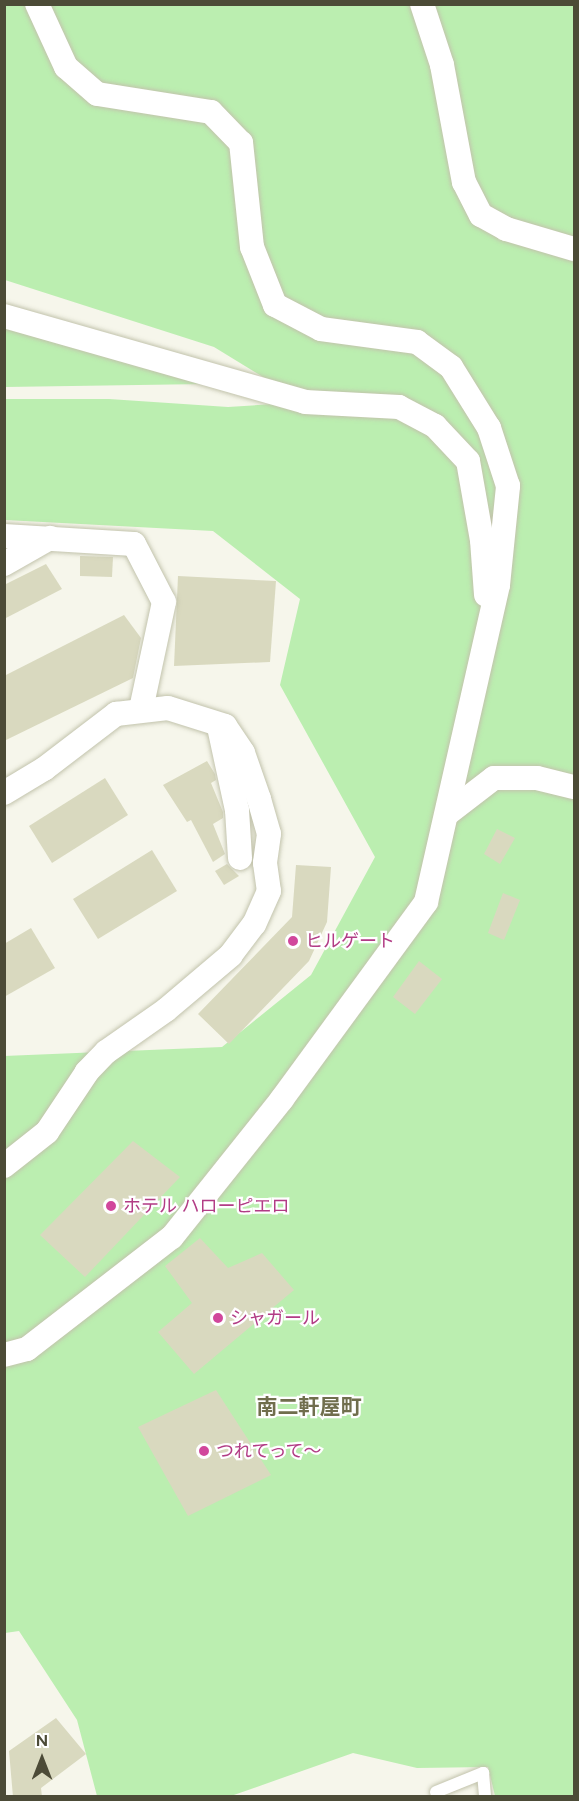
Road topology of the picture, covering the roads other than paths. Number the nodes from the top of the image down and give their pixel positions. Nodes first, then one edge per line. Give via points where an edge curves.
1 (38, 4) edge
2 (422, 4) edge
3 (574, 249) edge
4 (4, 316) edge
5 (4, 536) edge
6 (50, 538) junction
7 (4, 564) edge
8 (488, 621) junction
9 (141, 709) junction
10 (219, 724) junction
11 (574, 787) edge
12 (4, 793) edge
13 (447, 814) junction
14 (240, 858) dead end
15 (4, 1166) edge
16 (4, 1355) edge
17 (436, 1792) dead end
18 (484, 1797) edge

1 - 8 street via 66,67 97,94 211,112 241,142 252,247 275,305 321,329 417,342 451,367 489,428 508,486 498,585
2 - 3 street via 442,65 464,182 481,215 507,229
4 - 8 street via 305,402 399,407 435,426 468,461 482,540
5 - 6 street
6 - 7 street
6 - 9 street via 134,544 164,602
8 - 13 street
9 - 10 street via 168,708
9 - 12 street via 116,714 44,769
10 - 14 street via 237,810
10 - 15 street via 225,726 243,753 268,834 265,863 269,891 254,924 231,955 166,1010 106,1052 87,1072 47,1131
11 - 13 street via 537,778 494,778
13 - 16 street via 426,902 282,1099 172,1237 27,1349
17 - 18 lane via 483,1773

